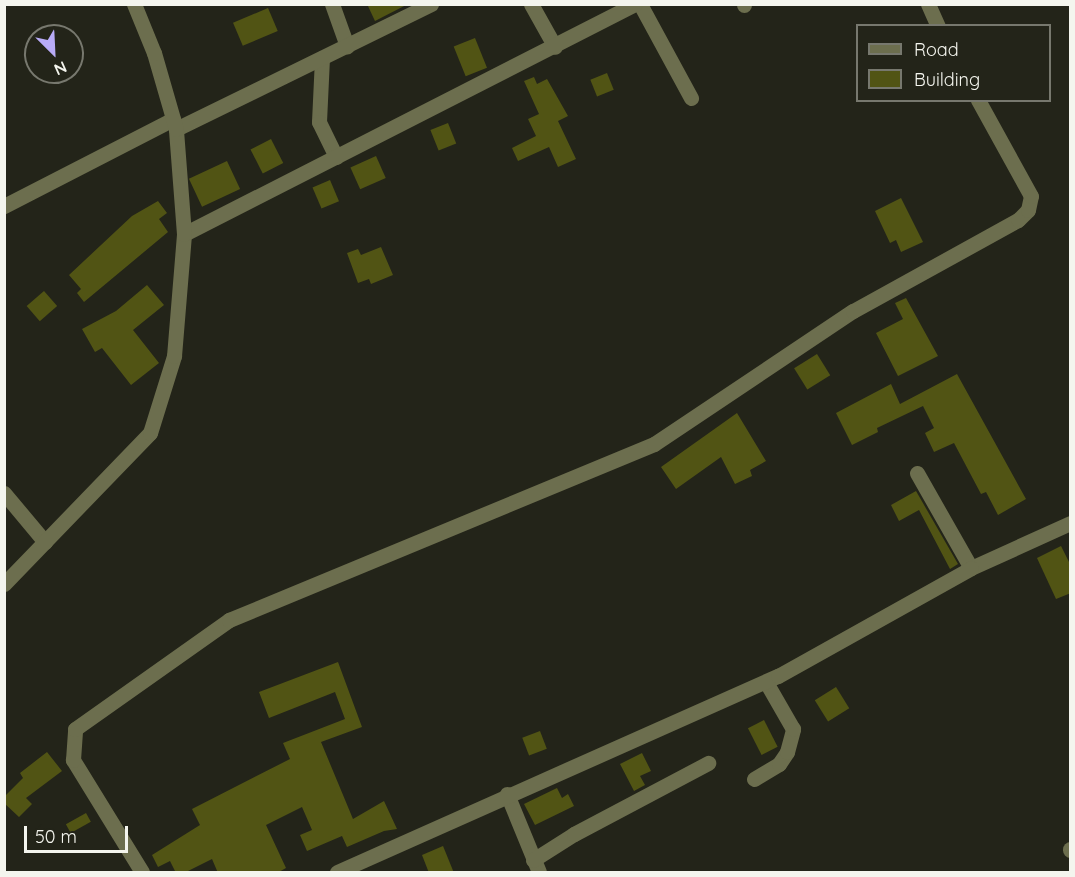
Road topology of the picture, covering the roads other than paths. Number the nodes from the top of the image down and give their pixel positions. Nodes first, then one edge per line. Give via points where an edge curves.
1 (134, 4) edge
2 (332, 4) edge
3 (431, 4) edge
4 (531, 4) edge
5 (635, 4) edge
6 (640, 4) edge
7 (928, 4) edge
8 (937, 24) edge
9 (347, 46) junction
10 (555, 46) junction
11 (322, 58) junction
12 (691, 98) dead end
13 (979, 102) edge
14 (175, 124) junction
15 (336, 157) junction
16 (4, 206) edge
17 (184, 234) junction
18 (917, 473) dead end
19 (4, 493) edge
20 (1071, 523) edge
21 (45, 542) junction
22 (971, 568) junction
23 (4, 584) edge
24 (766, 681) junction
25 (708, 763) dead end
26 (754, 779) dead end
27 (507, 794) junction
28 (536, 866) edge
29 (142, 873) edge
30 (337, 873) edge

1 - 14 street via 154,53
2 - 9 street
3 - 9 street
4 - 10 street
5 - 10 street
6 - 12 street
7 - 8 street
9 - 11 street
10 - 15 street
11 - 14 street
11 - 15 street via 319,122
13 - 29 street via 1031,196 1028,210 1018,220 853,311 654,444 229,620 75,729 73,760
14 - 16 street
14 - 17 street
15 - 17 street
17 - 21 street via 174,356 150,433
18 - 22 street
19 - 21 street
20 - 22 street
21 - 23 street
22 - 24 street
24 - 26 street via 793,729 787,752 778,764
24 - 27 street
25 - 28 street via 574,834
27 - 28 street
27 - 30 street

